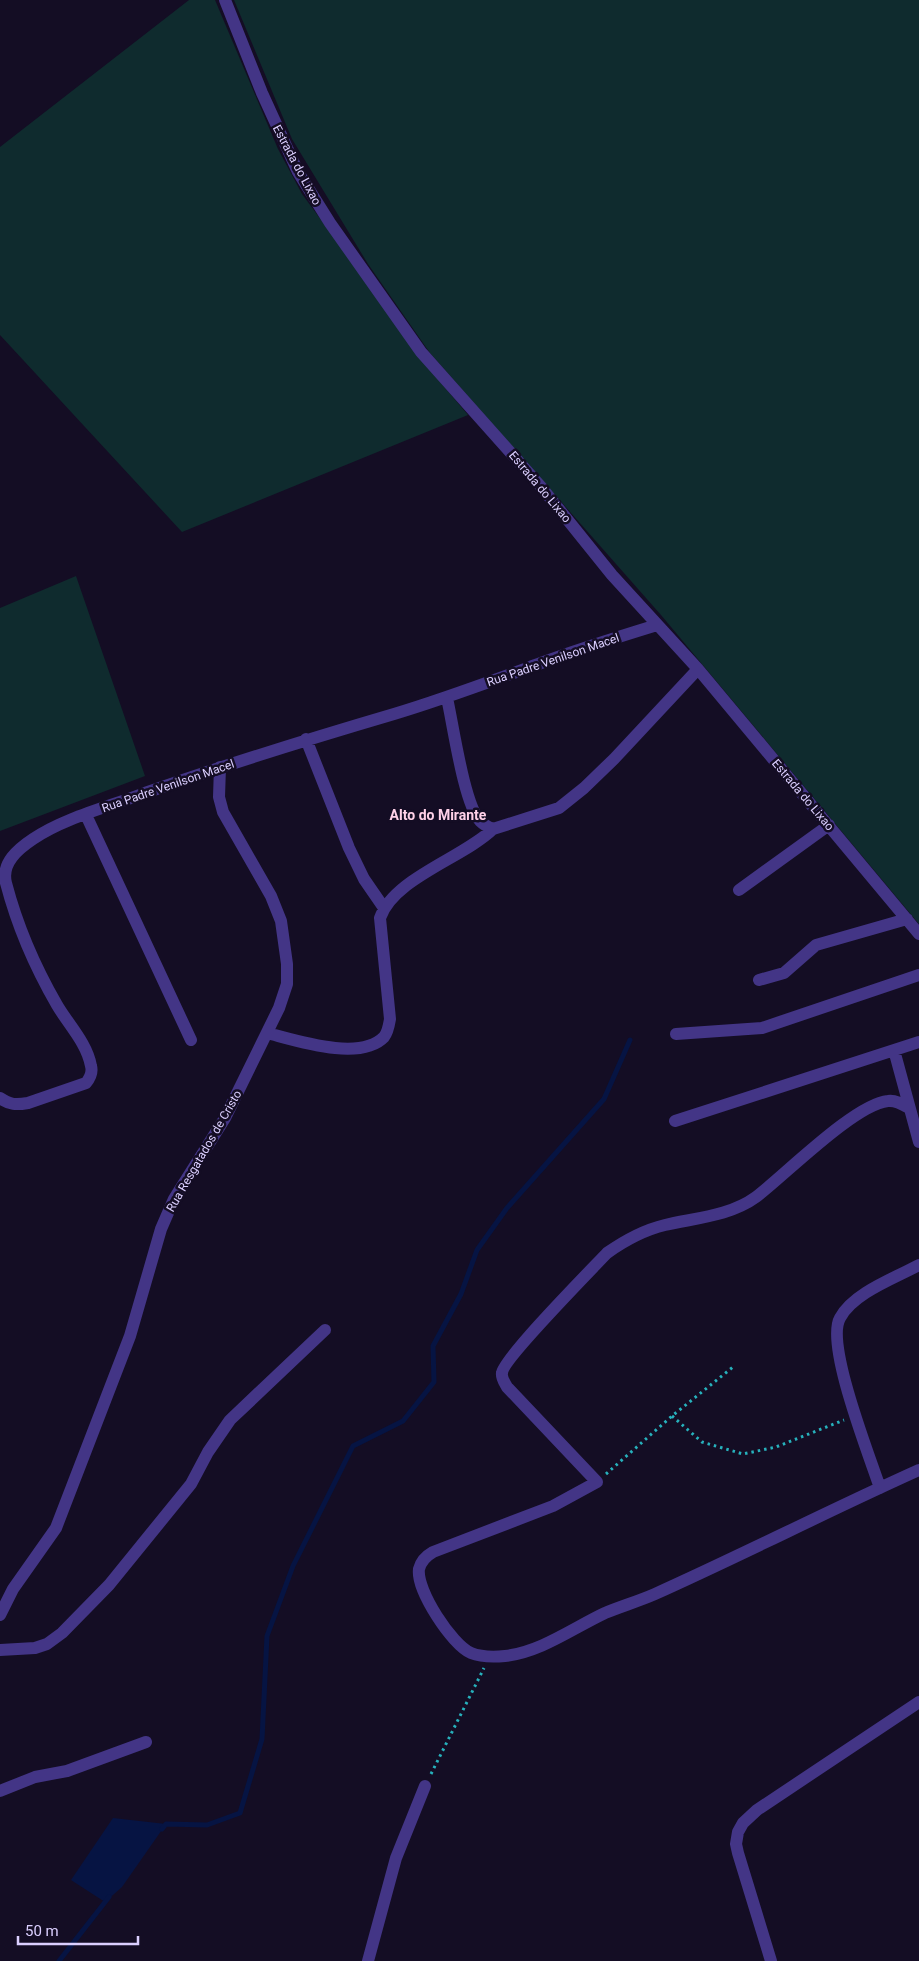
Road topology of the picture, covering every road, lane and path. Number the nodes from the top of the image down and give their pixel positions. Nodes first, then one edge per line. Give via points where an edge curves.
1 (225, 0) edge
2 (657, 625) junction
3 (698, 669) junction
4 (447, 698) junction
5 (306, 739) junction
6 (220, 768) junction
7 (86, 815) junction
8 (829, 825) junction
9 (493, 829) junction
10 (739, 890) dead end
11 (384, 908) junction
12 (907, 919) junction
13 (919, 934) edge
14 (919, 975) edge
15 (759, 980) dead end
16 (267, 1033) junction
17 (676, 1034) dead end
18 (191, 1040) dead end
19 (919, 1042) edge
20 (894, 1050) junction
21 (0, 1098) edge
22 (909, 1108) junction
23 (675, 1121) dead end
24 (919, 1142) edge
25 (919, 1266) edge
26 (325, 1330) dead end
27 (733, 1367) dead end
28 (672, 1416) junction
29 (856, 1416) junction
30 (919, 1470) edge
31 (597, 1482) junction
32 (880, 1488) junction
33 (0, 1615) edge
34 (0, 1650) edge
35 (490, 1657) junction
36 (919, 1702) edge
37 (146, 1742) dead end
38 (425, 1786) joint
39 (0, 1791) edge
40 (368, 1961) edge
41 (771, 1961) edge

1 - 2 street, Estrada do Lixao via 291,157 335,230 421,352 542,488
2 - 3 street, Estrada do Lixao
2 - 4 street, Rua Padre Venilson Macel
3 - 8 street, Estrada do Lixao
3 - 9 street via 584,788 558,808
4 - 5 street, Rua Padre Venilson Macel
4 - 9 street via 472,810 479,821
5 - 6 street, Rua Padre Venilson Macel
5 - 11 street via 349,848 364,879
6 - 7 street, Rua Padre Venilson Macel
6 - 16 street, Rua Resgatados de Cristo via 219,797 223,812 271,896 281,920 287,984
7 - 18 street
7 - 21 street, Rua Padre Venilson Macel via 34,839 8,862 4,871 15,913 32,956 56,1004 87,1053 90,1078 86,1083 18,1105
8 - 10 street
8 - 12 street, Estrada do Lixao
9 - 11 street via 481,840 401,890
11 - 16 street via 380,918 390,1019 382,1038 363,1046 336,1048
12 - 13 street, Estrada do Lixao
12 - 15 street via 816,945 784,973
14 - 17 street via 762,1028
16 - 33 street, Rua Resgatados de Cristo via 225,1118 174,1199 160,1229 130,1336 56,1528 13,1589
19 - 20 street
20 - 22 street
20 - 23 street
22 - 24 street
22 - 31 street via 899,1102 874,1104 742,1205 699,1219 664,1225 620,1243 607,1253 506,1364 502,1373 507,1387
25 - 29 street via 866,1293 839,1318 836,1330 838,1346
26 - 34 street via 230,1420 191,1484 109,1585 62,1633 35,1648
27 - 28 path
28 - 29 path via 702,1442 743,1454 776,1447
28 - 31 path
29 - 32 street
30 - 32 street
31 - 35 street via 553,1506 433,1552 422,1562 420,1580 425,1594 451,1634 460,1646 471,1653
32 - 35 street via 688,1579 605,1613 532,1650
35 - 38 path
36 - 41 street via 771,1799 742,1823 736,1844 738,1854
37 - 39 street
38 - 40 street via 396,1858

